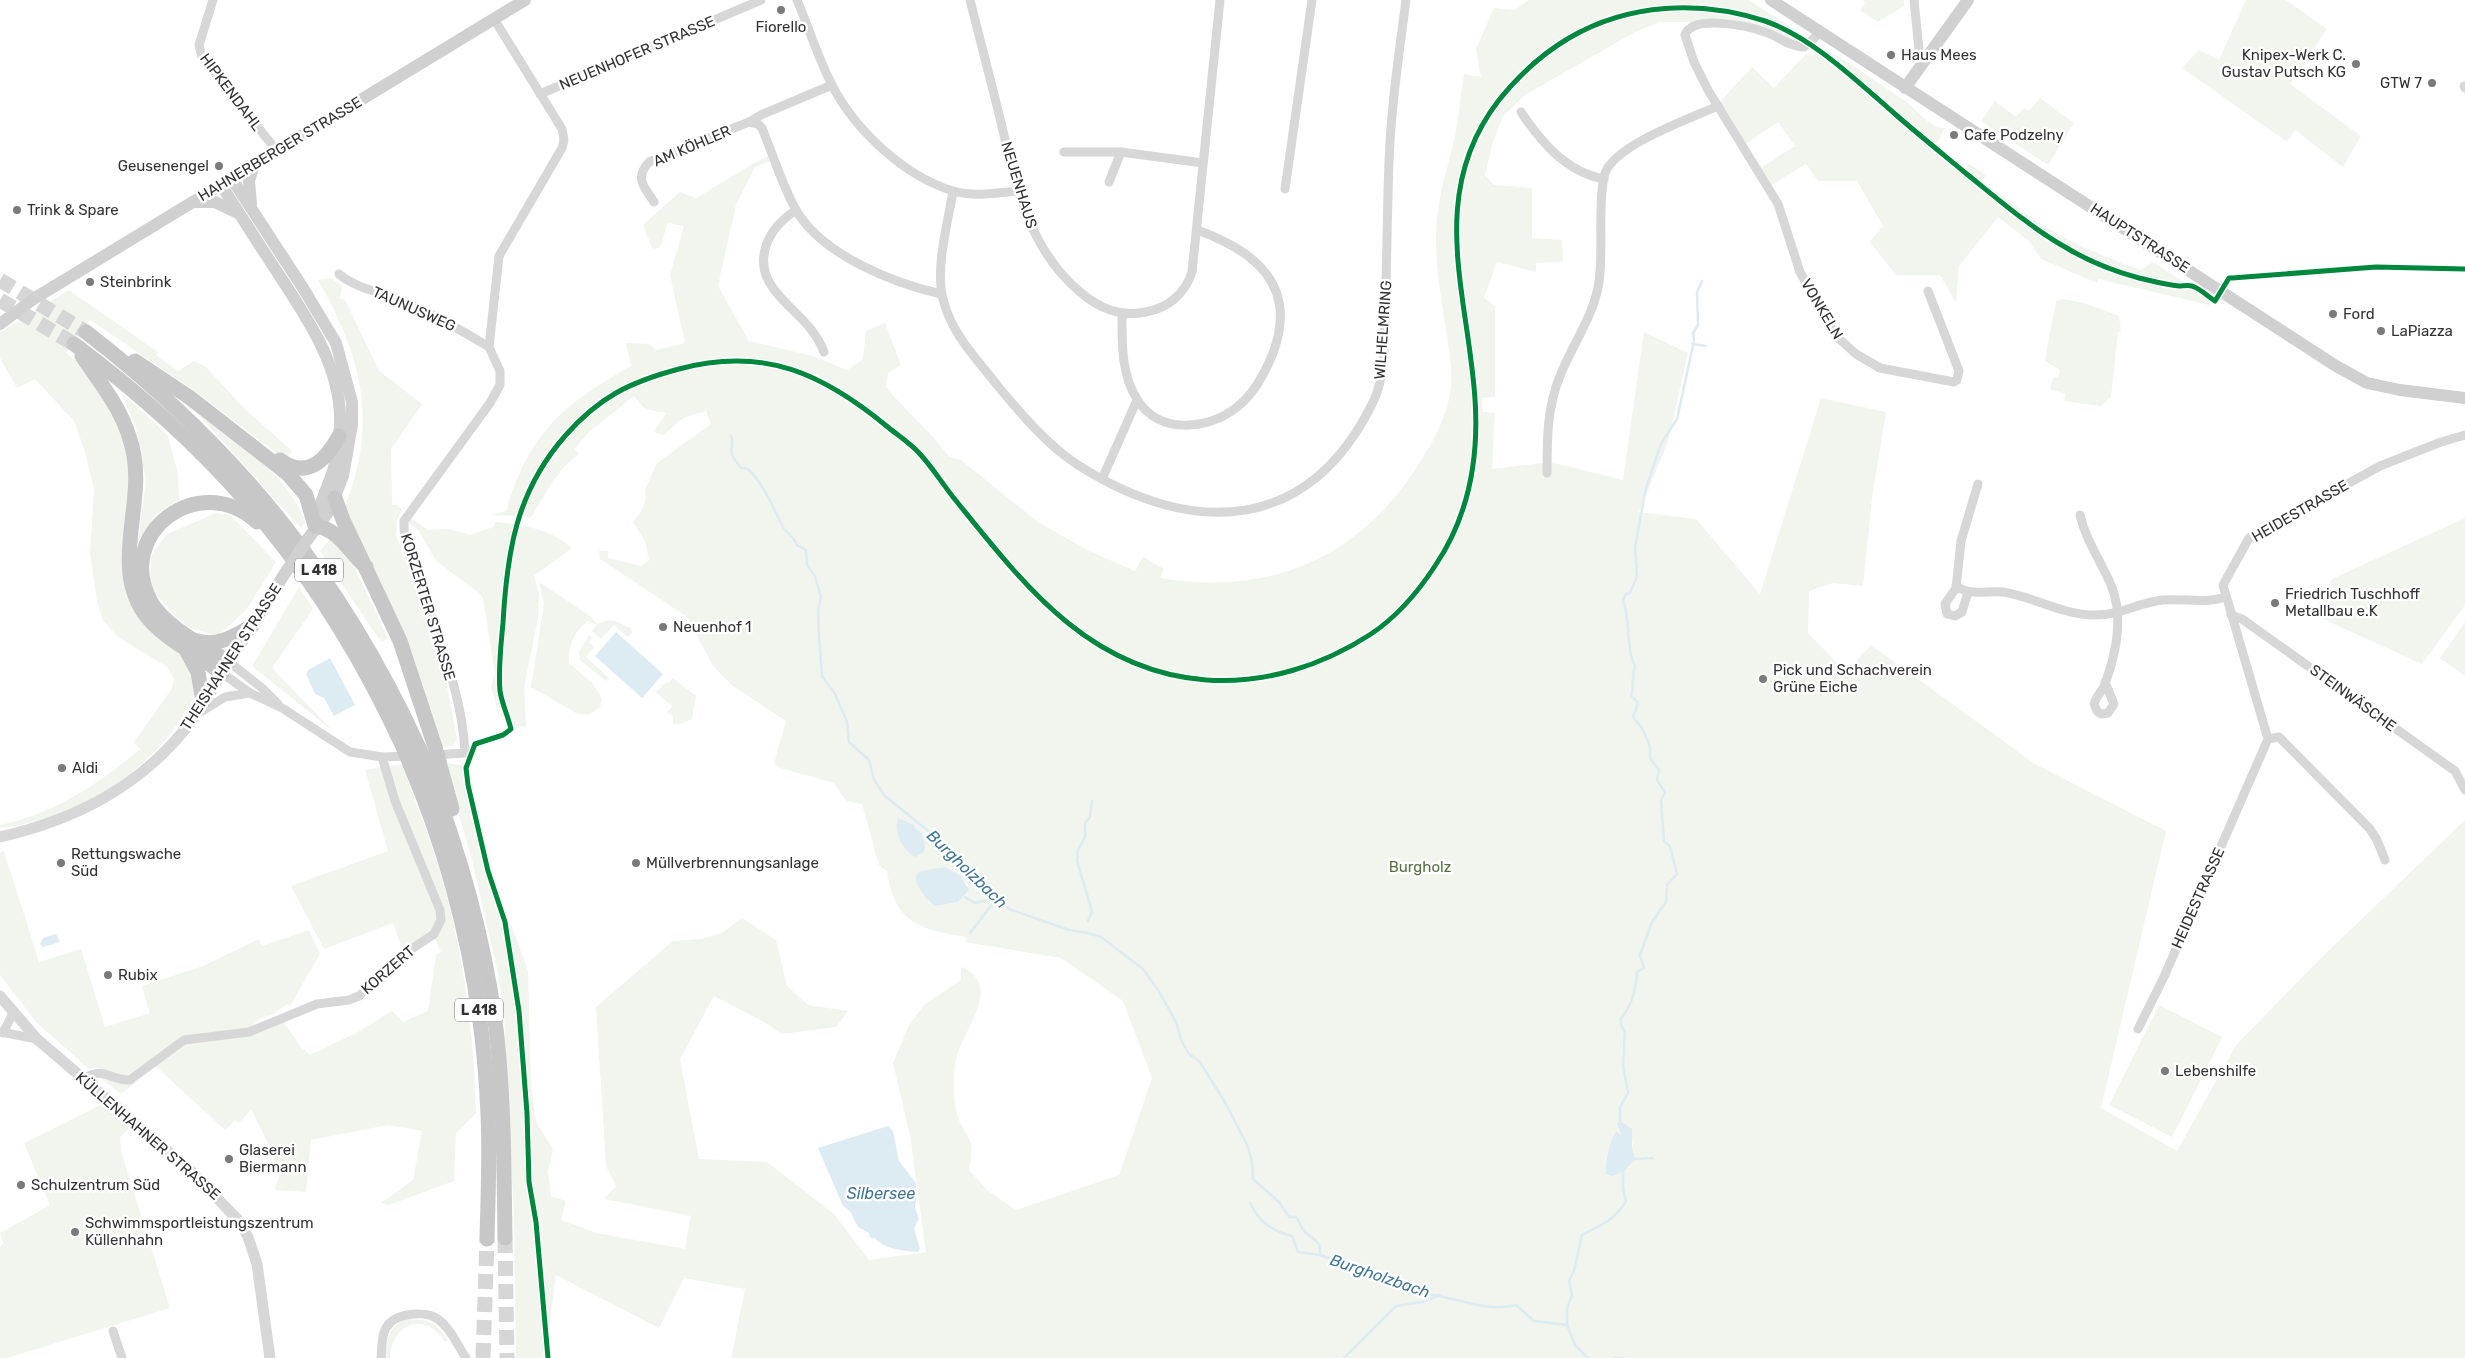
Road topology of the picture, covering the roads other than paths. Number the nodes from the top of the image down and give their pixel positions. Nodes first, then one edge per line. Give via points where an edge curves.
1 (213, 0) edge
2 (525, 0) edge
3 (762, 0) edge
4 (797, 0) edge
5 (970, 0) edge
6 (1220, 0) edge
7 (1312, 0) edge
8 (1406, 0) edge
9 (1770, 0) edge
10 (1914, 0) edge
11 (1968, 0) edge
12 (494, 19) junction
13 (1820, 32) junction
14 (1924, 62) junction
15 (832, 85) junction
16 (1905, 88) junction
17 (540, 94) junction
18 (1718, 106) junction
19 (1521, 112) dead end
20 (749, 122) junction
21 (277, 151) junction
22 (1064, 152) dead end
23 (1121, 152) junction
24 (1203, 162) junction
25 (254, 164) junction
26 (1604, 179) junction
27 (226, 182) junction
28 (1109, 182) dead end
29 (1285, 189) dead end
30 (953, 191) junction
31 (1018, 191) junction
32 (193, 202) junction
33 (654, 202) dead end
34 (251, 206) junction
35 (796, 210) junction
36 (239, 214) junction
37 (1197, 230) junction
38 (274, 243) junction
39 (263, 251) junction
40 (339, 274) dead end
41 (1928, 291) dead end
42 (941, 294) junction
43 (35, 298) junction
44 (1122, 314) junction
45 (0, 315) edge
46 (0, 324) edge
47 (489, 346) junction
48 (824, 352) dead end
49 (2465, 398) edge
50 (1137, 400) junction
51 (338, 436) junction
52 (2465, 436) edge
53 (261, 452) junction
54 (1547, 473) dead end
55 (1102, 479) junction
56 (1978, 484) dead end
57 (335, 498) junction
58 (2080, 515) dead end
59 (315, 526) junction
60 (286, 549) junction
61 (366, 567) junction
62 (1956, 585) junction
63 (1968, 592) junction
64 (2226, 597) junction
65 (2118, 614) junction
66 (2231, 614) junction
67 (252, 626) junction
68 (191, 644) junction
69 (226, 668) junction
70 (2105, 682) dead end
71 (250, 693) junction
72 (203, 702) junction
73 (282, 708) junction
74 (195, 716) junction
75 (2268, 739) junction
76 (412, 748) junction
77 (382, 758) junction
78 (425, 763) junction
79 (2465, 790) edge
80 (0, 837) edge
81 (2384, 860) dead end
82 (0, 996) edge
83 (12, 1013) junction
84 (2138, 1029) dead end
85 (2, 1032) edge
86 (37, 1039) junction
87 (84, 1079) junction
88 (505, 1238) tunnel mouth
89 (486, 1239) tunnel mouth
90 (113, 1331) dead end
91 (122, 1358) edge
92 (270, 1358) edge
93 (381, 1358) edge
94 (466, 1358) edge

1 - 21 street, HIPKENDAHL via 198,45 202,57
2 - 12 main road, HAHNERBERGER STRASSE
3 - 17 street, NEUENHOFER STRASSE
4 - 15 street
5 - 31 street, NEUENHAUS
6 - 24 street, NEUENHAUS
7 - 29 street
8 - 55 street, WILHELMRING via 1390,124 1382,372 1373,402 1354,435 1334,460 1306,485 1280,500 1244,511 1212,514 1187,511 1141,498
9 - 13 main road
10 - 14 street via 1919,50
11 - 14 main road
12 - 17 street
12 - 21 main road, HAHNERBERGER STRASSE
13 - 16 main road
13 - 18 street, VONKELN via 1809,45 1798,47 1752,29 1701,23 1688,29 1685,35 1688,49
14 - 16 main road
15 - 20 street, AM KÖHLER
15 - 30 street via 854,120 884,151 916,173
16 - 49 main road, HAUPTSTRASSE via 2336,366 2367,383
17 - 47 street via 562,129 564,140 499,256
18 - 26 street via 1656,133 1626,151 1610,165
18 - 41 street, VONKELN via 1778,204 1800,272 1841,343 1880,368 1954,382 1958,371
19 - 26 street via 1553,152 1582,172
20 - 33 street, AM KÖHLER via 649,162 641,171 640,179
20 - 35 street, AM KÖHLER via 762,128
21 - 25 main road, HAHNERBERGER STRASSE
22 - 23 street
23 - 24 street
23 - 28 street
24 - 37 street, NEUENHAUS
25 - 27 main road, HAHNERBERGER STRASSE
25 - 34 main road via 249,181
26 - 54 street via 1596,298 1555,388 1549,413
27 - 32 main road, HAHNERBERGER STRASSE
27 - 34 main road, THEISHAHNER STRASSE
27 - 36 main road, THEISHAHNER STRASSE
30 - 31 street via 992,194
30 - 42 street, WILHELMRING
31 - 44 street, NEUENHAUS via 1031,229 1050,262 1084,296
32 - 36 main road via 216,202
32 - 43 main road, HAHNERBERGER STRASSE
34 - 38 main road, THEISHAHNER STRASSE
35 - 42 street, AM KÖHLER via 814,232 860,264 914,288
35 - 48 street via 775,227 768,238 765,264 768,279 776,292 808,325
36 - 39 main road, THEISHAHNER STRASSE
37 - 44 street, NEUENHAUS via 1192,272 1180,293 1170,303 1156,309
37 - 50 street via 1238,248 1267,276 1279,302 1279,335 1267,367 1255,387 1238,406 1224,415 1198,424 1166,423 1150,414
38 - 39 main road via 266,243
38 - 57 main road, THEISHAHNER STRASSE via 325,323 343,364 352,402 352,425 343,476
39 - 51 main road, THEISHAHNER STRASSE via 317,337 330,368 338,403
40 - 47 street, TAUNUSWEG via 350,284 381,292 435,316
42 - 55 street, WILHELMRING via 955,331 1008,399 1056,447
43 - 45 main road, HAHNERBERGER STRASSE
43 - 46 main road, HAHNERBERGER STRASSE
44 - 50 street via 1124,364
47 - 77 street, KORZERTER STRASSE via 500,371 500,385 404,521 409,553 444,652 464,726 464,753
50 - 55 street
51 - 53 highway, L 418 via 325,458 306,468 292,466
51 - 59 main road, THEISHAHNER STRASSE via 332,472 318,507
52 - 64 street, HEIDESTRASSE via 2380,466 2248,538 2223,585
53 - 59 highway, L 418 via 302,490
53 - 76 highway, L 418 via 160,376 86,332 186,416 279,517 350,618 394,694
56 - 62 street via 1961,541
57 - 59 main road, THEISHAHNER STRASSE via 327,514
57 - 61 highway, L 418
58 - 65 street via 2093,552 2111,585
59 - 61 highway via 334,533
59 - 67 main road, THEISHAHNER STRASSE, bridge
60 - 68 highway, L 418 via 250,515 217,502 198,502 184,507 158,524 145,551 142,570 147,592 159,613
60 - 68 highway, L 418 via 240,492 193,443 137,393 74,344 112,398 130,439 136,486 130,570 136,598 154,625
60 - 76 highway, L 418 via 356,653
61 - 78 highway, L 418, bridge via 405,654 435,747
62 - 63 street
62 - 63 street via 1955,592 1945,604 1945,610 1951,616 1962,612
63 - 65 street via 1992,591 2015,595 2075,613
64 - 65 street via 2210,602 2161,600
64 - 66 street, HEIDESTRASSE
65 - 70 street via 2115,644
66 - 75 street, HEIDESTRASSE
66 - 79 street, STEINWÄSCHE via 2456,771
67 - 68 highway via 225,640
67 - 69 main road, THEISHAHNER STRASSE
68 - 69 highway, L 418
68 - 72 highway, L 418
69 - 71 street
69 - 72 street, THEISHAHNER STRASSE
69 - 73 street via 262,688
71 - 73 street
71 - 74 street via 225,697
72 - 74 street, THEISHAHNER STRASSE
73 - 77 street via 350,752
74 - 80 street, THEISHAHNER STRASSE via 162,755 118,791 70,816
75 - 81 street via 2279,737 2370,829
75 - 84 street, HEIDESTRASSE
76 - 78 highway, L 418, bridge
77 - 87 street, KORZERT via 394,801 440,910 441,920 434,934 404,954 359,996 317,1004 242,1034 184,1040 130,1080 97,1072
78 - 88 highway, L 418 via 454,816 458,852 480,936 496,1036 502,1112
78 - 89 highway, L 418 via 473,973 484,1050 488,1106
82 - 83 street, KÜLLENHAHNER STRASSE
83 - 85 street
83 - 86 street, KÜLLENHAHNER STRASSE
85 - 86 street
86 - 87 street, KÜLLENHAHNER STRASSE
87 - 92 street, KÜLLENHAHNER STRASSE via 191,1171 240,1222 257,1264
90 - 91 street
93 - 94 street via 386,1328 391,1322 422,1314 440,1320

